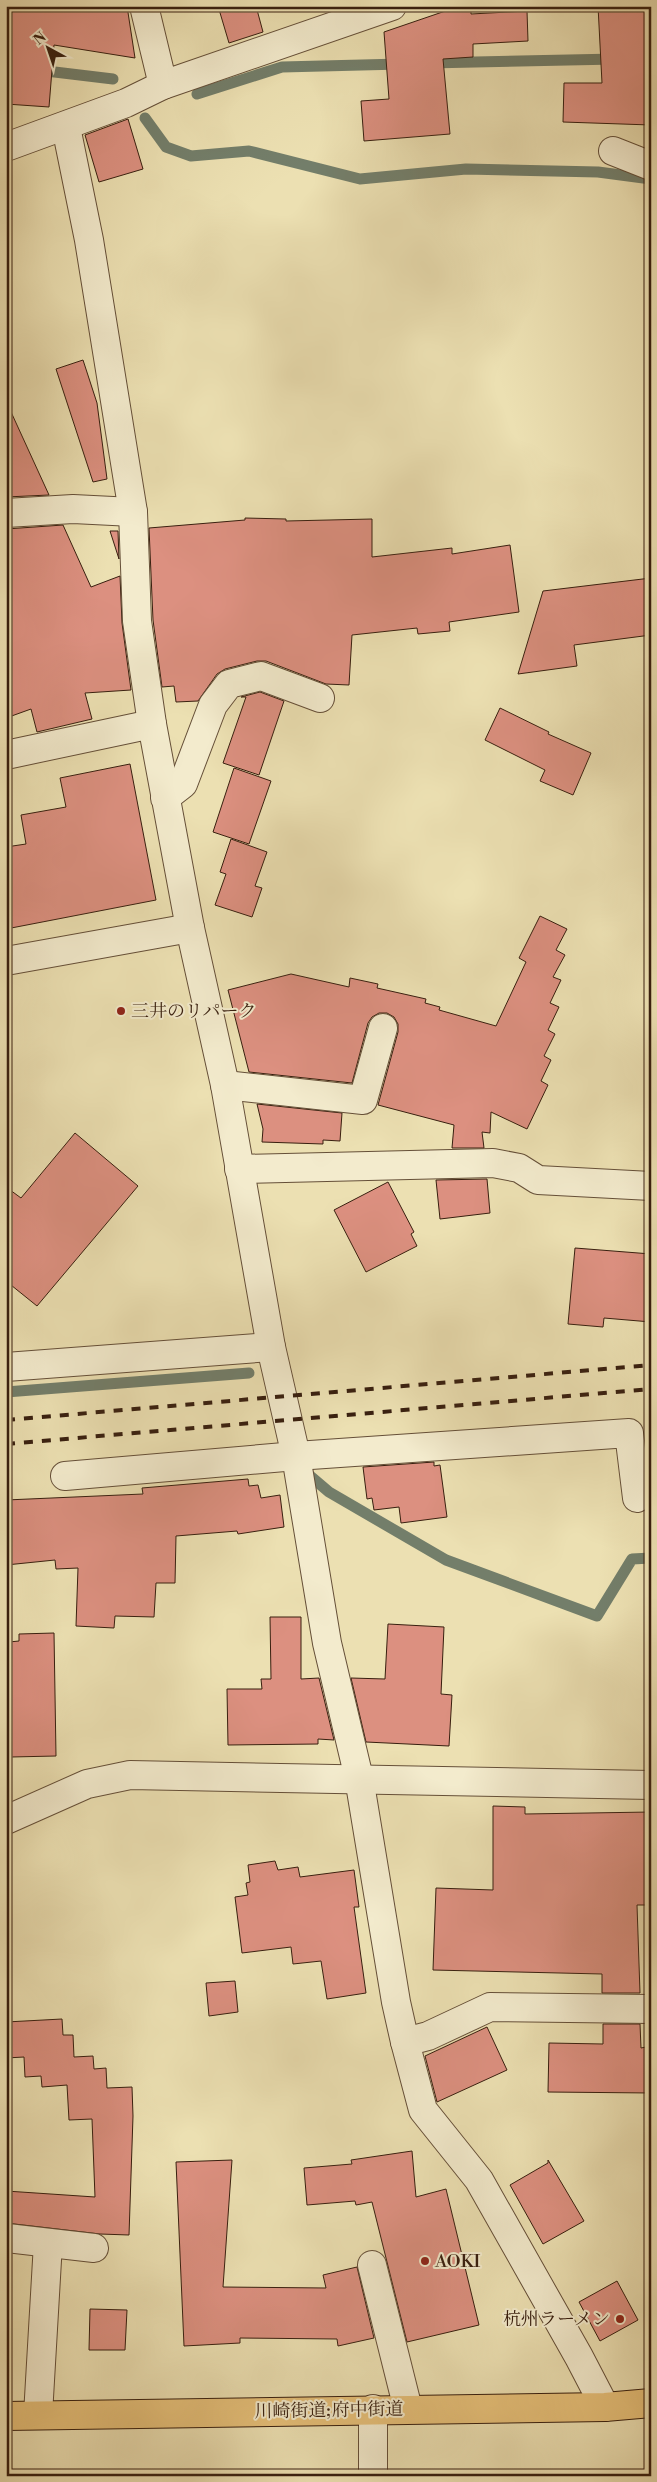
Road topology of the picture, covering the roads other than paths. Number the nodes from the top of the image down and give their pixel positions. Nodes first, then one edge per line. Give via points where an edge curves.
1 (144, 6) edge
2 (392, 6) edge
3 (143, 95) junction
4 (66, 126) junction
5 (6, 148) edge
6 (613, 151) dead end
7 (651, 166) edge
8 (133, 512) junction
9 (6, 513) edge
10 (320, 698) dead end
11 (152, 724) junction
12 (6, 755) edge
13 (165, 798) junction
14 (190, 928) junction
15 (6, 961) edge
16 (383, 1028) dead end
17 (224, 1085) junction
18 (238, 1169) junction
19 (651, 1186) edge
20 (271, 1347) junction
21 (6, 1367) edge
22 (296, 1456) junction
23 (65, 1476) dead end
24 (637, 1498) dead end
25 (359, 1778) junction
26 (651, 1785) edge
27 (6, 1820) edge
28 (651, 2008) edge
29 (405, 2042) junction
30 (7, 2238) edge
31 (48, 2243) junction
32 (94, 2248) dead end
33 (372, 2265) dead end
34 (651, 2403) edge
35 (605, 2407) junction
36 (373, 2409) junction
37 (408, 2409) junction
38 (38, 2415) junction
39 (6, 2416) edge
40 (373, 2476) edge

1 - 3 street
2 - 3 street
3 - 4 street
4 - 5 street
4 - 8 street via 89,240
6 - 7 street
8 - 9 street via 73,509
8 - 11 street via 137,620
10 - 13 street via 261,676 228,684 213,705 183,784
11 - 12 street
11 - 13 street
13 - 14 street
14 - 15 street
14 - 17 street
16 - 17 street via 363,1100
17 - 18 street
18 - 19 street via 493,1162 519,1168 538,1180
18 - 20 street
20 - 21 street
20 - 22 street
22 - 23 street
22 - 24 street via 629,1433
22 - 25 street via 327,1643
25 - 26 street
25 - 27 street via 130,1775 87,1784
25 - 29 street
28 - 29 street via 490,2007 428,2036
29 - 35 street via 423,2110 479,2180
30 - 31 street
31 - 32 street
31 - 38 street
33 - 37 street
34 - 35 main road, 川崎街道;府中街道
35 - 37 main road, 川崎街道;府中街道
36 - 37 main road, 川崎街道;府中街道
36 - 38 main road, 川崎街道;府中街道
36 - 40 street
38 - 39 main road, 川崎街道;府中街道

